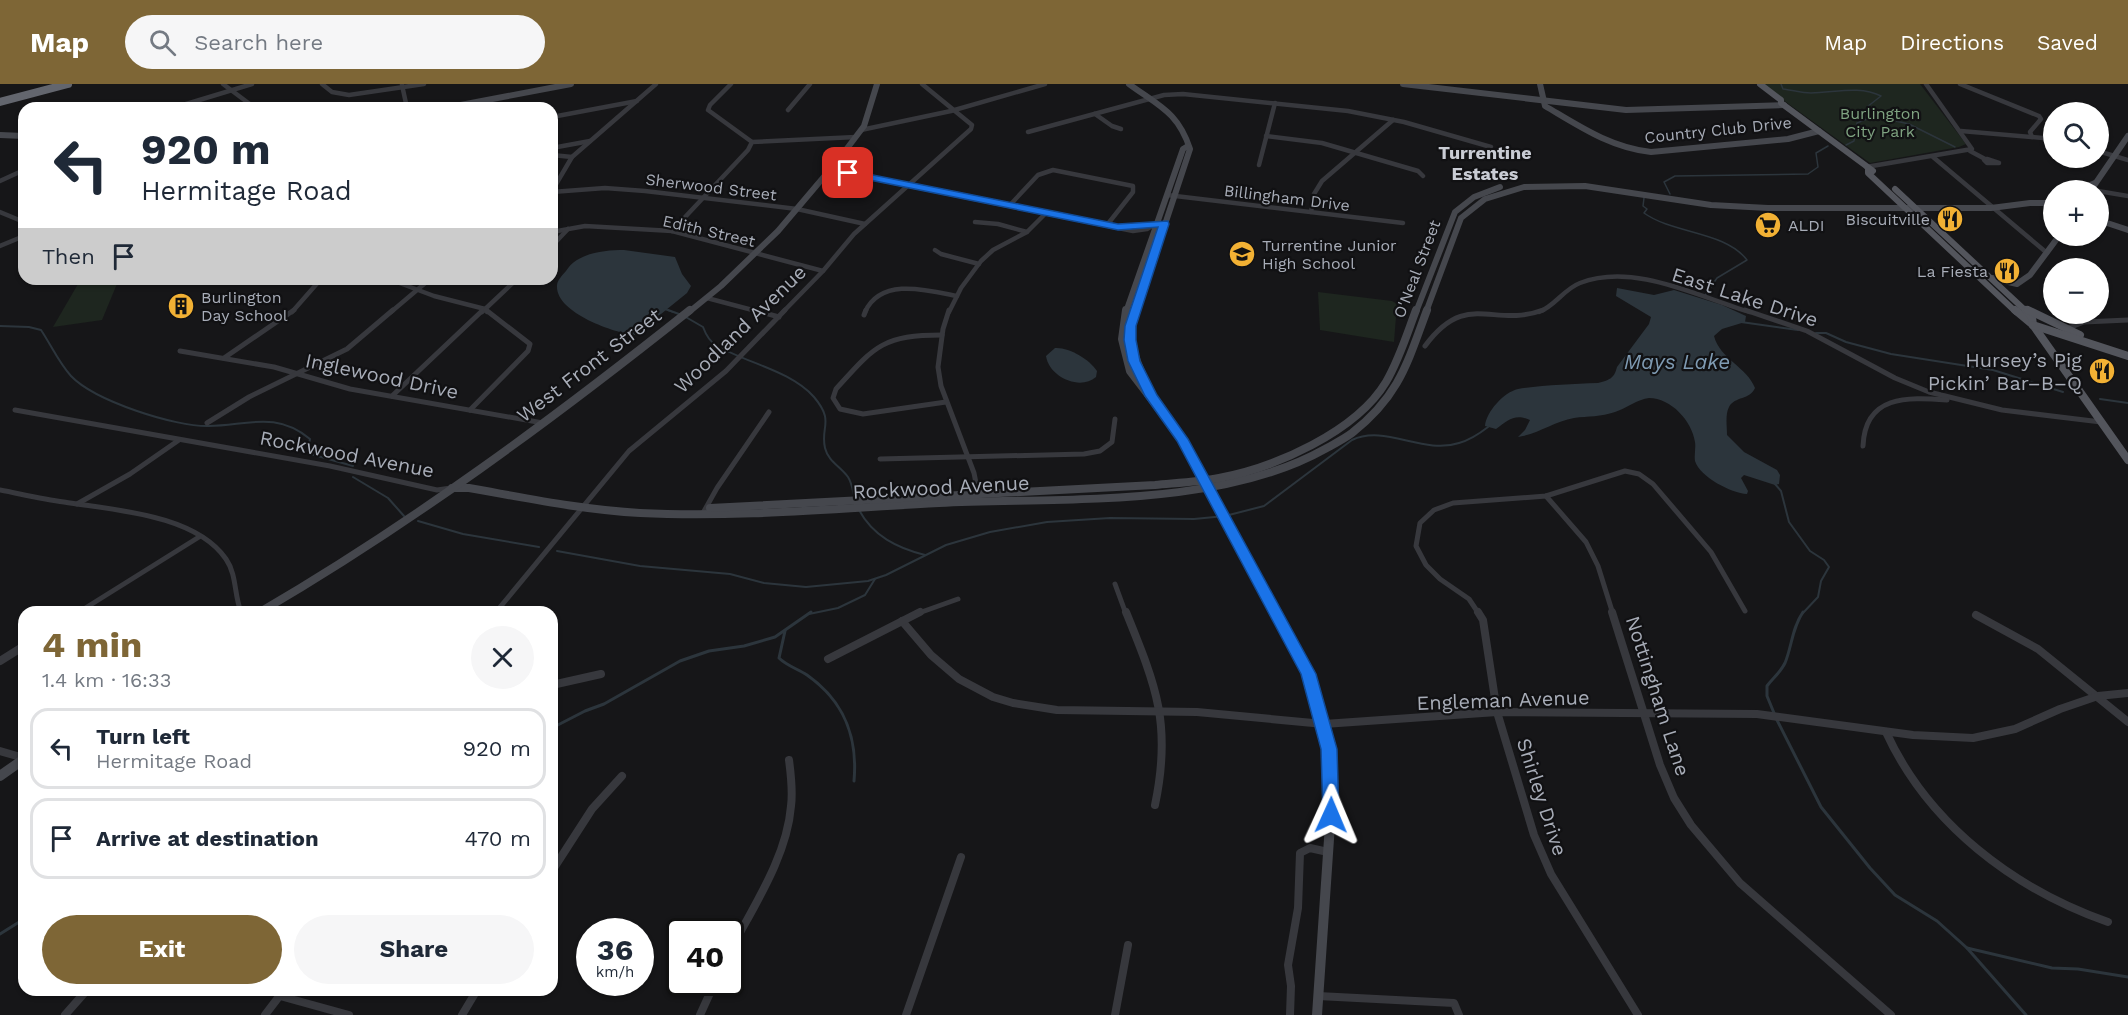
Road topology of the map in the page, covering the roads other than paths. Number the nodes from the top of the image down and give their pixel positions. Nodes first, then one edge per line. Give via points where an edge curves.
1 (68, 84) edge
2 (222, 84) edge
3 (252, 84) edge
4 (322, 84) edge
5 (424, 84) edge
6 (571, 84) edge
7 (657, 84) edge
8 (731, 84) edge
9 (810, 84) edge
10 (877, 84) edge
11 (922, 84) edge
12 (1045, 84) edge
13 (1129, 84) edge
14 (1403, 84) edge
15 (1540, 84) edge
16 (1751, 84) edge
17 (1760, 84) edge
18 (1926, 84) edge
19 (1960, 84) edge
20 (1966, 84) edge
21 (403, 86) edge
22 (231, 91) junction
23 (1151, 99) junction
24 (637, 101) junction
25 (1543, 101) junction
26 (0, 102) edge
27 (193, 102) edge
28 (247, 102) edge
29 (406, 102) edge
30 (476, 102) edge
31 (1275, 103) junction
32 (1783, 104) junction
33 (788, 110) dead end
34 (954, 110) junction
35 (1095, 114) junction
36 (558, 116) edge
37 (1393, 120) junction
38 (1120, 129) dead end
39 (861, 130) junction
40 (1961, 130) junction
41 (1819, 131) junction
42 (1028, 132) dead end
43 (0, 135) edge
44 (18, 136) edge
45 (1266, 136) junction
46 (2032, 136) junction
47 (2128, 136) edge
48 (856, 137) junction
49 (2043, 138) edge
50 (592, 141) junction
51 (752, 142) junction
52 (558, 147) edge
53 (1491, 147) dead end
54 (1970, 151) junction
55 (1356, 152) junction
56 (2109, 155) edge
57 (558, 156) edge
58 (2114, 156) junction
59 (572, 157) junction
60 (1933, 157) junction
61 (1985, 159) dead end
62 (2128, 160) edge
63 (1258, 165) dead end
64 (1867, 168) junction
65 (830, 170) junction
66 (18, 173) edge
67 (1423, 176) dead end
68 (2098, 180) edge
69 (0, 181) edge
70 (558, 184) edge
71 (909, 185) junction
72 (558, 192) edge
73 (2109, 193) edge
74 (1171, 196) junction
75 (2128, 196) edge
76 (703, 198) junction
77 (2043, 202) edge
78 (2043, 204) edge
79 (1010, 205) junction
80 (2020, 206) junction
81 (1742, 208) junction
82 (1908, 208) junction
83 (1917, 208) junction
84 (1992, 208) junction
85 (797, 209) junction
86 (0, 212) edge
87 (1311, 212) junction
88 (1046, 213) junction
89 (18, 220) edge
90 (975, 222) dead end
91 (1403, 223) dead end
92 (865, 224) junction
93 (1157, 224) junction
94 (2109, 224) edge
95 (1107, 225) junction
96 (1118, 227) junction
97 (568, 229) junction
98 (2128, 230) edge
99 (558, 231) edge
100 (672, 231) junction
101 (1133, 231) junction
102 (1027, 232) junction
103 (18, 238) edge
104 (1151, 238) junction
105 (558, 240) edge
106 (0, 246) edge
107 (2052, 246) edge
108 (935, 250) dead end
109 (756, 254) junction
110 (2047, 254) junction
111 (979, 264) junction
112 (823, 271) junction
113 (1992, 278) junction
114 (2017, 284) junction
115 (316, 285) edge
116 (405, 285) edge
117 (423, 285) edge
118 (511, 285) edge
119 (418, 290) junction
120 (957, 296) junction
121 (707, 298) junction
122 (2017, 301) junction
123 (485, 309) junction
124 (2025, 309) junction
125 (864, 315) dead end
126 (779, 317) junction
127 (2043, 318) edge
128 (2128, 320) edge
129 (2043, 323) edge
130 (2054, 324) edge
131 (2033, 325) junction
132 (2046, 329) junction
133 (2065, 329) junction
134 (1122, 334) junction
135 (942, 335) junction
136 (1130, 335) junction
137 (2070, 337) junction
138 (1425, 346) dead end
139 (2047, 346) junction
140 (180, 351) dead end
141 (2115, 351) junction
142 (2128, 356) edge
143 (224, 358) junction
144 (295, 374) junction
145 (392, 396) junction
146 (1151, 396) junction
147 (1957, 400) junction
148 (946, 402) junction
149 (15, 410) dead end
150 (470, 410) junction
151 (769, 412) dead end
152 (1115, 419) dead end
153 (2101, 422) junction
154 (207, 423) dead end
155 (543, 423) junction
156 (180, 440) junction
157 (1863, 446) dead end
158 (968, 457) junction
159 (880, 459) dead end
160 (2128, 460) edge
161 (1207, 483) junction
162 (452, 488) junction
163 (0, 490) edge
164 (1546, 496) junction
165 (978, 497) junction
166 (78, 504) junction
167 (582, 508) junction
168 (705, 511) junction
169 (199, 537) junction
170 (1115, 584) dead end
171 (958, 599) dead end
172 (89, 606) edge
173 (238, 606) edge
174 (270, 606) edge
175 (501, 606) edge
176 (1745, 611) dead end
177 (1976, 615) dead end
178 (902, 621) junction
179 (18, 650) edge
180 (828, 659) dead end
181 (0, 661) edge
182 (601, 674) dead end
183 (558, 684) edge
184 (2128, 693) edge
185 (2098, 696) junction
186 (1160, 711) junction
187 (1497, 712) junction
188 (1644, 712) junction
189 (2128, 722) edge
190 (1324, 724) junction
191 (1886, 732) junction
192 (0, 751) edge
193 (18, 757) edge
194 (789, 760) dead end
195 (18, 763) edge
196 (0, 776) edge
197 (622, 777) dead end
198 (1155, 805) dead end
199 (1328, 852) junction
200 (962, 856) dead end
201 (558, 862) edge
202 (744, 921) edge
203 (2108, 922) dead end
204 (1128, 945) dead end
205 (81, 996) edge
206 (280, 996) edge
207 (291, 996) edge
208 (473, 996) edge
209 (709, 996) edge
210 (1317, 996) junction
211 (64, 1015) edge
212 (266, 1015) edge
213 (349, 1015) edge
214 (462, 1015) edge
215 (700, 1015) edge
216 (906, 1015) edge
217 (1114, 1015) edge
218 (1290, 1015) edge
219 (1317, 1015) edge
220 (1460, 1015) edge
221 (1638, 1015) edge
222 (1891, 1015) edge

1 - 26 highway
2 - 22 street
3 - 22 street
4 - 21 street via 332,92 349,95
5 - 21 street
6 - 30 street
7 - 24 street
8 - 51 street via 708,110
9 - 33 street
10 - 39 street, West Front Street
11 - 34 street, Woodland Avenue
12 - 34 street
13 - 23 street
14 - 25 street
15 - 25 street
16 - 32 main road
17 - 32 main road
18 - 40 street
19 - 20 street
20 - 46 street via 2039,116 2041,119 2030,132
21 - 29 street
22 - 27 street
22 - 28 street
23 - 31 street via 1183,94
23 - 35 street
23 - 74 street via 1181,124 1190,149
24 - 36 street
24 - 50 street
25 - 32 street via 1636,111
25 - 41 street, Country Club Drive via 1545,106 1619,146 1640,152 1788,139
31 - 37 street
31 - 45 street
32 - 41 main road
34 - 39 street
34 - 71 street, Woodland Avenue via 972,125 971,129
35 - 38 street
35 - 42 street
37 - 53 street
37 - 55 street
39 - 48 street, West Front Street
40 - 46 street
40 - 54 street
41 - 64 main road
43 - 44 street
45 - 55 street
45 - 63 street
46 - 49 street
47 - 58 street
48 - 51 street
48 - 65 street, West Front Street
50 - 52 street
50 - 59 street
51 - 76 street
54 - 60 street
54 - 61 street
55 - 67 street via 1418,171
55 - 87 street via 1316,189
56 - 58 street
57 - 59 street
58 - 62 street
58 - 68 street
59 - 70 street
60 - 64 street
60 - 84 street
64 - 82 main road
64 - 83 main road
65 - 71 street
65 - 85 street, West Front Street
66 - 69 street
71 - 79 street
71 - 92 street, Woodland Avenue
72 - 76 street, Sherwood Street via 617,188
73 - 75 street
74 - 87 street, Billingham Drive
74 - 93 street
76 - 85 street, Sherwood Street
76 - 100 street
77 - 80 street
78 - 80 street
79 - 88 street
79 - 95 street via 1038,175 1053,170 1133,186 1133,192
80 - 84 street, O'Neal Street
81 - 82 street, O'Neal Street
81 - 161 street, O'Neal Street via 1568,180 1512,184 1474,197 1451,218 1390,375 1366,407 1336,431 1286,458
81 - 161 street, O'Neal Street via 1569,185 1520,188 1483,199 1461,218 1403,375 1379,409 1354,430 1301,460 1255,477
82 - 83 street, O'Neal Street
82 - 131 main road
83 - 84 street, O'Neal Street
83 - 113 main road
84 - 110 street
85 - 92 street, Sherwood Street
85 - 109 street, West Front Street
86 - 89 street
87 - 91 street, Billingham Drive
88 - 95 street
88 - 102 street
90 - 102 street
92 - 112 street, Woodland Avenue
93 - 96 street
93 - 101 street
93 - 104 street
93 - 136 street
94 - 98 street
95 - 96 street
96 - 101 street
97 - 99 street, Edith Street
97 - 100 street, Edith Street via 585,226
97 - 105 street
100 - 109 street, Edith Street
101 - 104 street
102 - 111 street via 993,250
103 - 106 street
104 - 134 street via 1124,317
107 - 110 street
108 - 111 street
109 - 112 street, Edith Street
109 - 121 street, West Front Street
110 - 114 street
111 - 120 street
112 - 126 street, Woodland Avenue
113 - 114 street
113 - 122 main road
114 - 122 street
115 - 143 street via 293,311
116 - 119 street
117 - 119 street
118 - 123 street
119 - 123 street
119 - 144 street via 347,349
120 - 125 street via 897,288 871,301
120 - 135 street
121 - 126 street
121 - 155 street, West Front Street
122 - 124 main road
123 - 145 street
123 - 150 street via 530,347
124 - 127 main road
124 - 131 main road
126 - 167 street, Woodland Avenue via 712,384 635,446
128 - 133 street via 2084,322
129 - 131 main road
130 - 133 main road
131 - 132 main road
131 - 139 main road
132 - 133 main road
132 - 137 main road
133 - 141 main road
134 - 136 street
134 - 146 street via 1130,371
135 - 148 street via 938,367
135 - 148 street via 912,334 882,342 836,389 833,398 840,409 863,414
136 - 146 street via 1134,361
137 - 139 main road via 2054,337
137 - 141 main road
138 - 147 street, East Lake Drive via 1440,326 1458,315 1537,313 1551,307 1570,288 1592,280 1621,277 1699,296 1806,330 1887,375
139 - 153 main road
140 - 143 street, Inglewood Drive
141 - 142 main road
143 - 144 street, Inglewood Drive
144 - 145 street, Inglewood Drive
144 - 154 street
145 - 150 street, Inglewood Drive
146 - 161 street
147 - 153 street, East Lake Drive via 2020,413
147 - 157 street via 1915,399 1885,405 1868,417 1862,429
148 - 158 street
149 - 156 street, Rockwood Avenue
150 - 155 street, Inglewood Drive
151 - 168 street
152 - 158 street via 1112,442 1100,451
153 - 160 main road
155 - 162 street, West Front Street
156 - 162 street, Rockwood Avenue via 330,466 437,490
156 - 166 street
158 - 159 street
158 - 165 street
161 - 165 street, Rockwood Avenue via 1106,495
161 - 190 street via 1301,657
162 - 167 street, Rockwood Avenue
162 - 174 street, West Front Street via 359,553
163 - 166 street
164 - 176 street, Shirley Drive via 1625,471 1639,474 1649,480 1718,561
164 - 187 street, Shirley Drive via 1453,503 1434,510 1417,530 1416,546 1426,565 1469,599 1483,620
164 - 188 street, Nottingham Lane via 1586,542 1598,566
165 - 168 street, Rockwood Avenue
166 - 169 street via 169,522
167 - 168 street, Rockwood Avenue
167 - 175 street, Woodland Avenue
169 - 172 street
169 - 173 street via 218,549 230,566 235,575
170 - 186 street via 1148,668
171 - 178 street
177 - 185 street via 2037,646
178 - 180 street
178 - 186 street, Engleman Avenue via 944,668 993,697 1057,710
179 - 181 street
182 - 183 street
184 - 185 street, Engleman Avenue
185 - 189 street
185 - 191 street, Engleman Avenue via 1996,735 1947,738
186 - 190 street, Engleman Avenue
186 - 198 street via 1163,760
187 - 188 street, Engleman Avenue
187 - 190 street, Engleman Avenue
187 - 221 street, Shirley Drive via 1541,853
188 - 191 street, Engleman Avenue via 1768,715
188 - 222 street, Nottingham Lane via 1674,798 1713,854 1748,890
190 - 199 street via 1331,768
191 - 203 street via 1902,770 1976,850 2071,910
192 - 193 street
194 - 202 street via 790,819
195 - 196 street
197 - 201 street via 592,809
199 - 210 street
199 - 218 street via 1310,848 1300,853 1298,908 1288,965
200 - 216 street
204 - 217 street
205 - 211 street
206 - 212 street
207 - 213 street
208 - 214 street
209 - 215 street
210 - 219 street
210 - 220 street via 1454,1003

